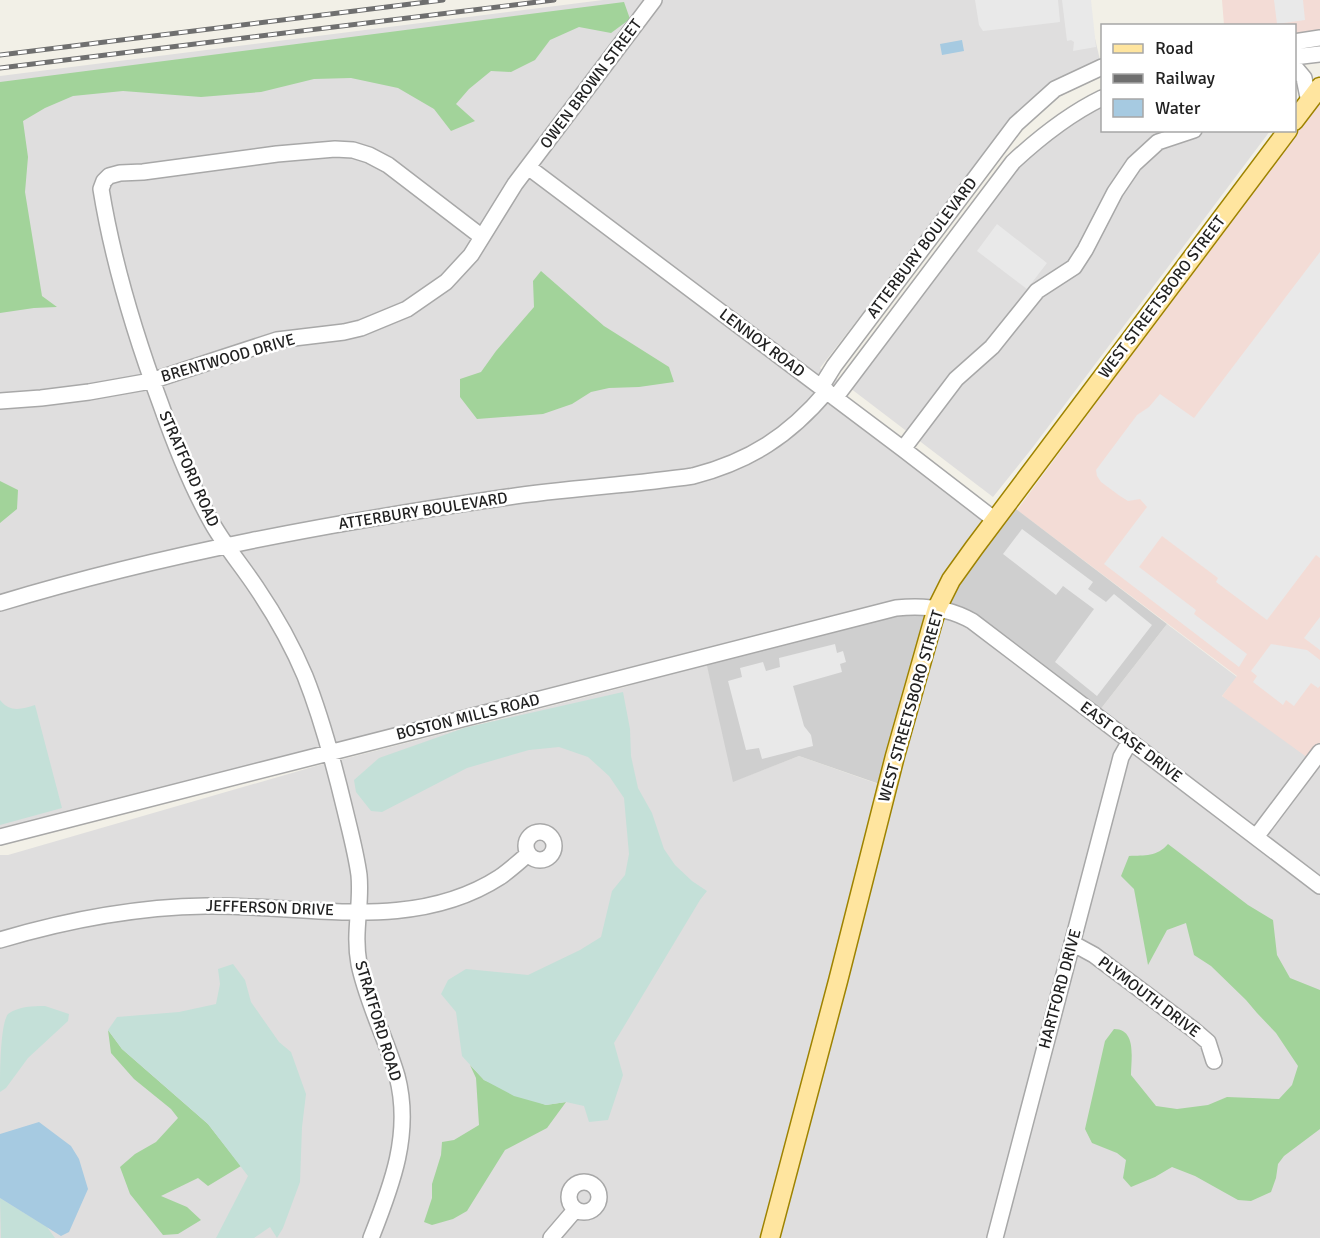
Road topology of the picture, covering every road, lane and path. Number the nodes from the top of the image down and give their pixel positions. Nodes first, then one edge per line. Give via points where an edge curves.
1 (654, 0) edge
2 (1320, 38) edge
3 (1296, 42) edge
4 (1320, 54) edge
5 (1296, 57) edge
6 (1101, 68) edge
7 (1296, 68) edge
8 (1320, 87) edge
9 (1101, 98) edge
10 (1309, 102) junction
11 (1028, 112) junction
12 (1296, 118) edge
13 (1188, 132) edge
14 (1286, 132) edge
15 (1046, 133) junction
16 (528, 167) junction
17 (482, 237) junction
18 (152, 381) junction
19 (827, 392) junction
20 (0, 400) edge
21 (903, 449) junction
22 (994, 520) junction
23 (228, 547) junction
24 (0, 603) edge
25 (937, 608) junction
26 (1130, 741) junction
27 (1320, 752) edge
28 (332, 753) junction
29 (0, 837) edge
30 (1256, 837) junction
31 (528, 854) dead end
32 (1320, 886) edge
33 (357, 912) junction
34 (0, 940) edge
35 (1072, 944) junction
36 (1214, 1061) dead end
37 (575, 1209) dead end
38 (371, 1238) edge
39 (551, 1238) edge
40 (770, 1238) edge
41 (995, 1238) edge

1 - 16 street, OWEN BROWN STREET
2 - 3 street
4 - 5 street
6 - 11 street, ATTERBURY BOULEVARD via 1055,89
7 - 10 street via 1304,78
8 - 10 main road
9 - 15 street, ATTERBURY BOULEVARD
10 - 12 main road
11 - 15 street
11 - 19 street, ATTERBURY BOULEVARD via 830,371
13 - 21 street via 1158,142 1134,164 1077,263 1037,291 992,347 956,379
14 - 22 main road, WEST STREETSBORO STREET
15 - 19 street, ATTERBURY BOULEVARD via 1001,177
16 - 17 street, BRENTWOOD DRIVE
16 - 19 street, LENNOX ROAD
17 - 18 street, BRENTWOOD DRIVE via 446,282 385,320 344,332 277,340
17 - 18 street, STRATFORD ROAD via 388,165 353,150 277,154 109,176 101,189 104,207 134,328
18 - 20 street, BRENTWOOD DRIVE via 41,398
18 - 23 street, STRATFORD ROAD via 186,468
19 - 21 street, LENNOX ROAD
19 - 23 street, ATTERBURY BOULEVARD via 767,446 722,468 693,476 509,497
21 - 22 street, LENNOX ROAD
22 - 25 main road, WEST STREETSBORO STREET via 951,580
23 - 24 street, ATTERBURY BOULEVARD
23 - 28 street, STRATFORD ROAD via 288,641
25 - 26 street, EAST CASE DRIVE via 972,621
25 - 28 street, BOSTON MILLS ROAD via 896,608
25 - 40 main road, WEST STREETSBORO STREET
26 - 30 street, EAST CASE DRIVE
26 - 35 street, HARTFORD DRIVE via 1121,757
27 - 30 street
28 - 29 street, BOSTON MILLS ROAD
28 - 33 street, STRATFORD ROAD via 357,861
30 - 32 street, EAST CASE DRIVE
31 - 33 street, JEFFERSON DRIVE via 500,877 450,900 416,909
33 - 34 street, JEFFERSON DRIVE via 237,905 170,907 75,920
33 - 38 street, STRATFORD ROAD via 355,935 363,979 397,1076 402,1119 394,1179
35 - 36 street, PLYMOUTH DRIVE via 1094,955 1194,1030 1208,1042
35 - 41 street, HARTFORD DRIVE
37 - 39 street

